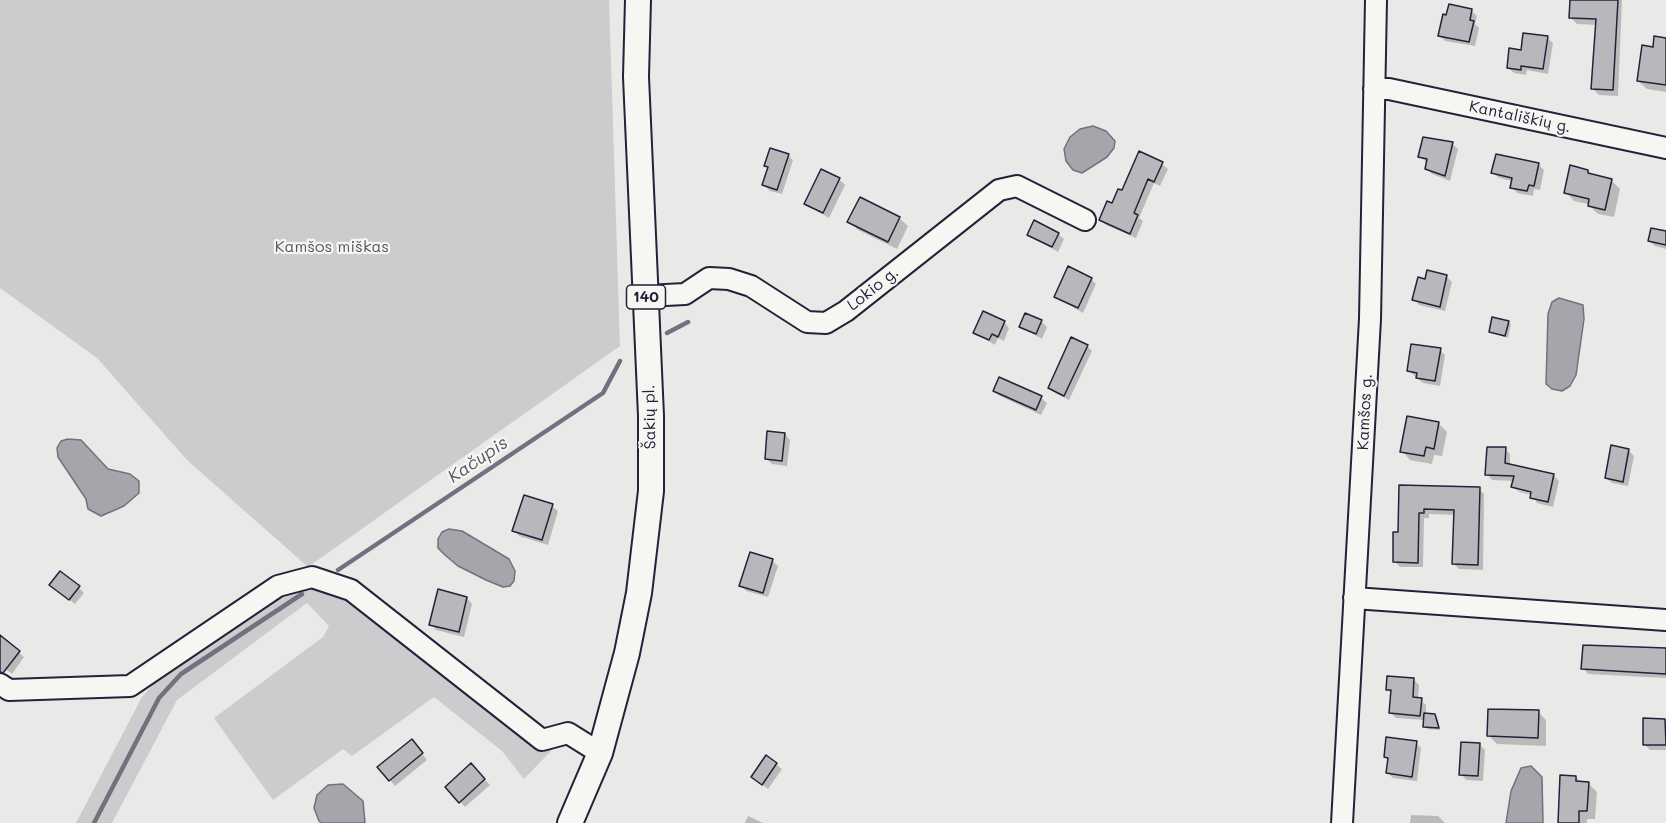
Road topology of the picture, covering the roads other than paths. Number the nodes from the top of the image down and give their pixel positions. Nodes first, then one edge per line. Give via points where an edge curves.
1 (638, 0) edge
2 (1376, 0) edge
3 (1374, 89) junction
4 (1666, 148) edge
5 (1085, 220) dead end
6 (646, 296) junction
7 (1354, 598) junction
8 (1666, 620) edge
9 (0, 684) edge
10 (600, 753) junction
11 (570, 823) edge
12 (1342, 823) edge

1 - 6 main road, Šakių pl. / 140 via 636,77
2 - 3 street, Kamšos g.
3 - 4 street, Kantališkių g.
3 - 7 street, Kamšos g. via 1370,319
5 - 6 street, Lokio g. via 1017,186 999,190 826,323 807,322 751,286 729,279 709,278 685,294
6 - 10 main road, Šakių pl. / 140 via 651,491 639,593
7 - 8 street
7 - 12 street, Kamšos g.
9 - 10 street via 9,690 130,686 278,586 312,577 351,590 542,740 568,733
10 - 11 main road, Šakių pl. / 140

